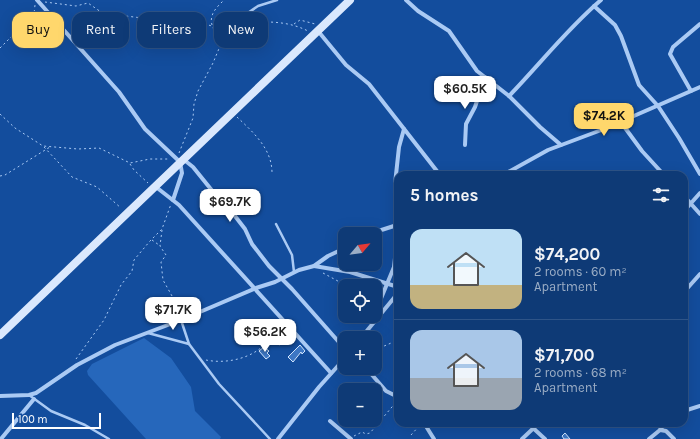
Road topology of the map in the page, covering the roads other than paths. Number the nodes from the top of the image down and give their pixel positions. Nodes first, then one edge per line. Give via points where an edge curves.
1 (277, 0) edge
2 (350, 0) edge
3 (406, 0) edge
4 (601, 0) edge
5 (37, 2) edge
6 (594, 6) junction
7 (249, 12) edge
8 (700, 24) edge
9 (318, 31) junction
10 (485, 77) junction
11 (700, 87) edge
12 (691, 91) junction
13 (509, 96) junction
14 (658, 106) junction
15 (620, 121) junction
16 (404, 129) junction
17 (465, 145) dead end
18 (560, 145) junction
19 (180, 160) junction
20 (396, 171) edge
21 (437, 171) edge
22 (510, 171) edge
23 (660, 171) edge
24 (700, 174) edge
25 (155, 186) junction
26 (700, 194) edge
27 (173, 200) junction
28 (688, 200) edge
29 (691, 203) junction
30 (688, 206) edge
31 (700, 214) edge
32 (276, 224) dead end
33 (394, 226) edge
34 (382, 230) edge
35 (338, 251) edge
36 (315, 267) junction
37 (394, 267) edge
38 (294, 272) junction
39 (700, 276) edge
40 (281, 280) junction
41 (386, 283) junction
42 (394, 286) edge
43 (256, 288) junction
44 (688, 288) edge
45 (382, 294) edge
46 (394, 299) edge
47 (181, 320) junction
48 (371, 323) edge
49 (370, 327) junction
50 (367, 331) edge
51 (146, 333) junction
52 (0, 335) edge
53 (338, 341) edge
54 (189, 344) junction
55 (338, 366) edge
56 (331, 373) junction
57 (372, 375) edge
58 (394, 394) edge
59 (29, 395) junction
60 (0, 396) edge
61 (34, 399) junction
62 (700, 406) edge
63 (688, 410) edge
64 (330, 421) dead end
65 (426, 427) edge
66 (662, 427) edge
67 (534, 428) joint
68 (660, 430) junction
69 (280, 438) edge
70 (1, 439) edge
71 (109, 439) edge
72 (270, 439) edge
73 (351, 439) edge
74 (434, 439) edge
75 (522, 439) edge
76 (545, 439) edge
77 (649, 439) edge
78 (674, 439) edge

1 - 7 lane via 258,6
2 - 9 street
3 - 10 street via 449,32
4 - 6 street
5 - 19 street via 119,92 145,129
6 - 13 street via 572,26
6 - 14 street via 615,25 639,85
8 - 12 street via 673,47 670,54
9 - 16 street via 346,65 369,84
9 - 19 street
10 - 13 street
10 - 17 street via 475,108 466,124
11 - 12 street
12 - 14 street
13 - 18 street
14 - 15 street
14 - 24 street
15 - 18 street
15 - 23 street
16 - 20 street
16 - 21 street
18 - 22 street
19 - 25 street
19 - 27 street via 182,173
19 - 40 street via 193,167 214,193 222,198 245,229 252,244
25 - 27 street
25 - 52 street
26 - 29 street
27 - 43 street
28 - 29 street
29 - 30 street
29 - 31 street
32 - 38 lane via 292,255
33 - 34 street
35 - 36 street
36 - 38 street
36 - 41 street via 350,272
37 - 41 street
38 - 40 street
39 - 44 street
40 - 43 street
40 - 53 street
41 - 42 street
41 - 45 street
43 - 47 street
43 - 56 street
46 - 49 street
47 - 51 street
47 - 54 lane
48 - 49 street
49 - 50 street
51 - 54 lane
51 - 59 street via 115,345 77,365 45,388
54 - 72 lane via 232,399
55 - 56 street
56 - 69 street
57 - 58 street via 386,391
59 - 60 street
59 - 61 lane
61 - 70 street
61 - 71 lane via 61,416 85,425
62 - 63 street
64 - 73 street
65 - 74 street
66 - 68 street
67 - 75 street
67 - 76 street
68 - 77 street
68 - 78 street via 666,431

